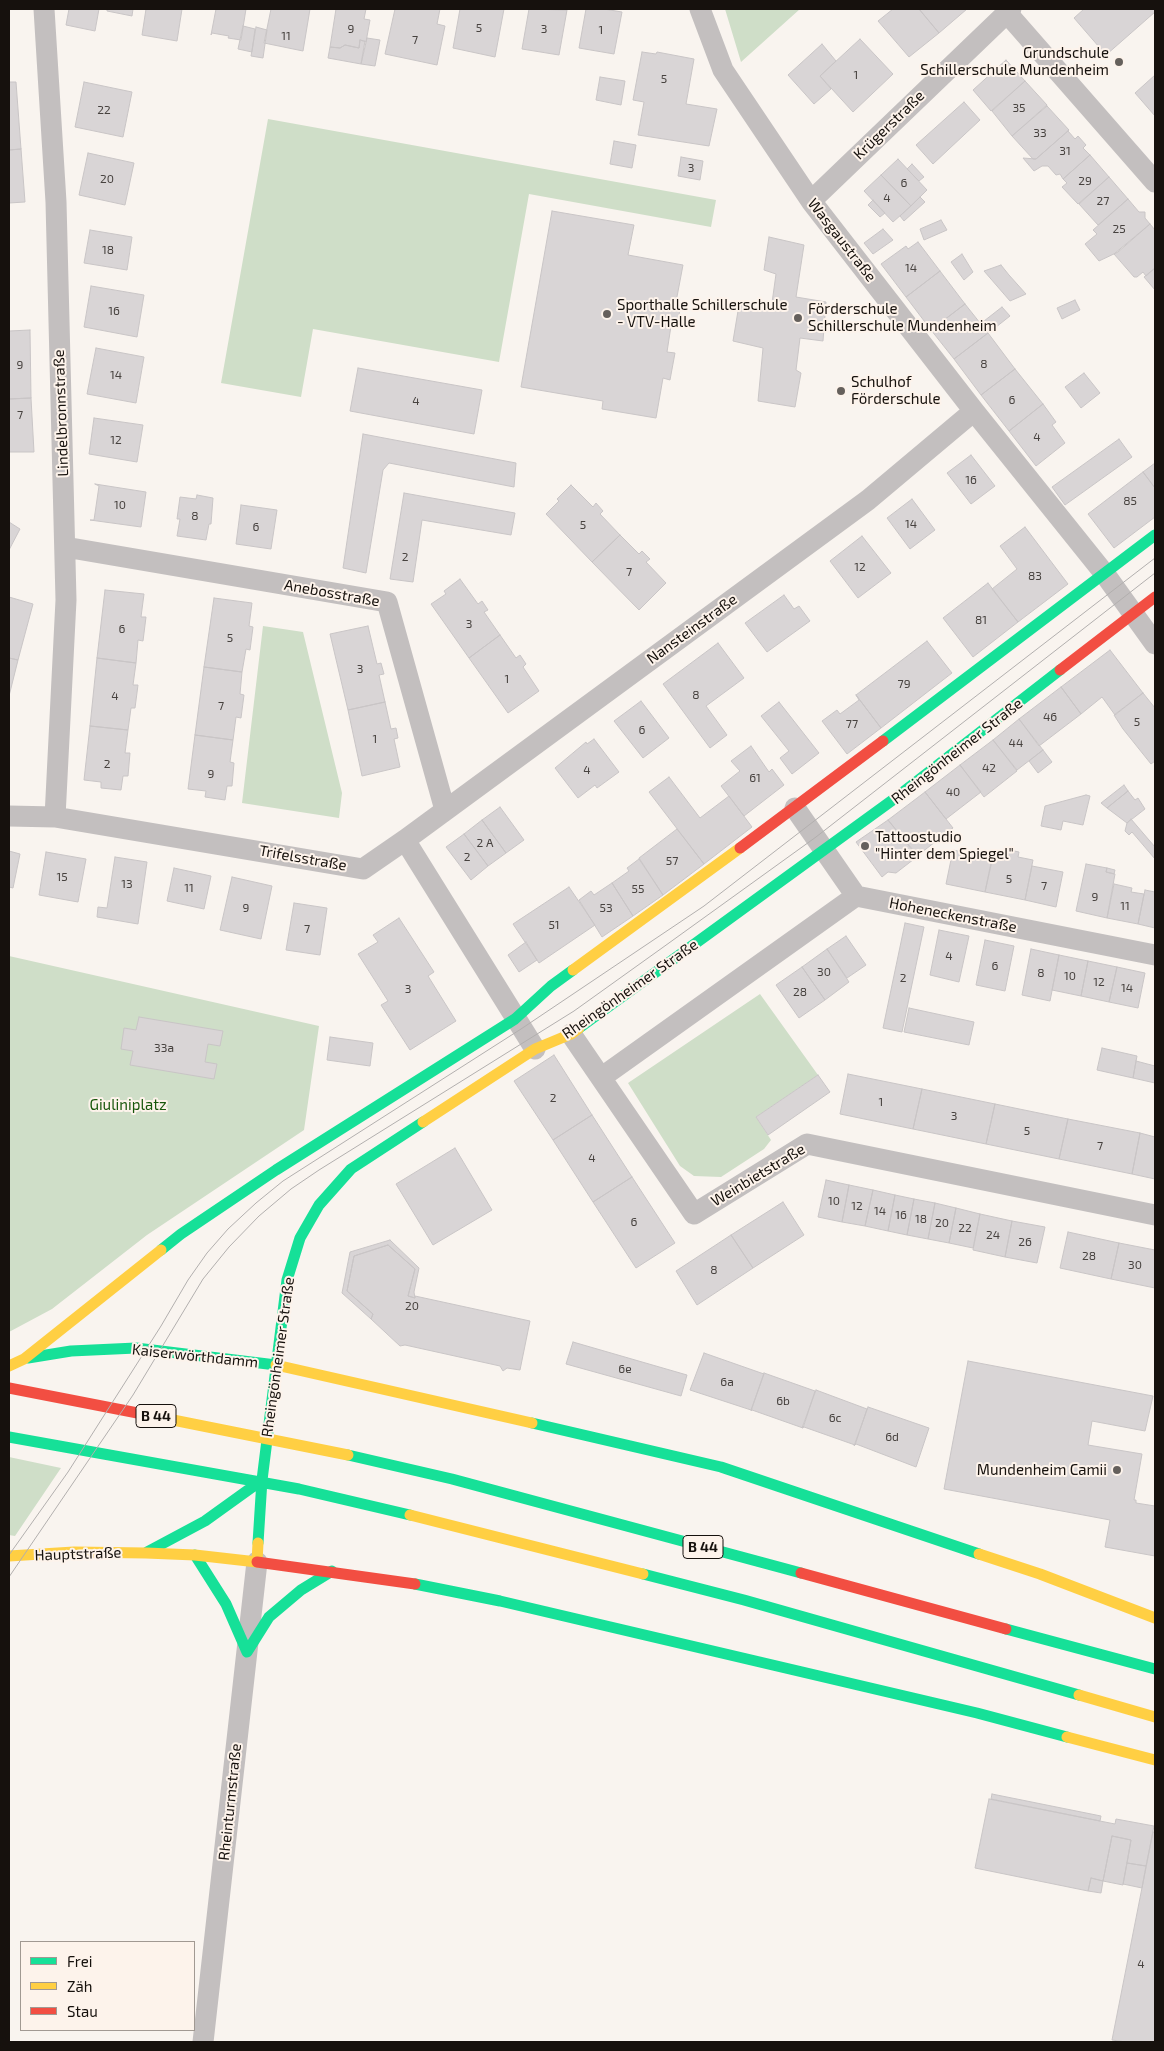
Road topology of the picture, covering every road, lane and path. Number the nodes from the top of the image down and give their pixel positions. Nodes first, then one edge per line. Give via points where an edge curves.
1 (44, 9) edge
2 (700, 9) edge
3 (1009, 11) edge
4 (1155, 182) edge
5 (811, 201) junction
6 (974, 411) junction
7 (1155, 535) edge
8 (65, 547) junction
9 (1104, 573) junction
10 (1155, 597) edge
11 (1133, 614) junction
12 (1155, 644) edge
13 (796, 808) junction
14 (445, 810) junction
15 (9, 816) edge
16 (55, 817) junction
17 (405, 840) junction
18 (825, 849) junction
19 (856, 896) junction
20 (1155, 955) edge
21 (515, 1019) junction
22 (571, 1034) junction
23 (535, 1050) junction
24 (602, 1076) junction
25 (1155, 1215) edge
26 (24, 1359) junction
27 (9, 1366) edge
28 (276, 1366) junction
29 (9, 1388) edge
30 (9, 1437) edge
31 (262, 1480) junction
32 (146, 1552) junction
33 (195, 1555) junction
34 (9, 1556) edge
35 (257, 1562) junction
36 (332, 1571) junction
37 (1155, 1618) edge
38 (247, 1652) junction
39 (1155, 1669) edge
40 (1155, 1716) edge
41 (1155, 1760) edge
42 (203, 2042) edge

1 - 8 street, Lindelbronnstraße via 56,202
2 - 5 street, Wasgaustraße via 723,70
3 - 4 street
3 - 5 street, Krügerstraße
5 - 6 street, Wasgaustraße
6 - 9 street, Wasgaustraße
6 - 14 street, Nansteinstraße via 868,500
7 - 9 main road
8 - 14 street, Anebosstraße via 387,602
8 - 16 street, Lindelbronnstraße via 66,600
9 - 11 street, Wasgaustraße
9 - 13 main road
10 - 11 main road, Rheingönheimer Straße
11 - 12 street, Wasgaustraße
11 - 18 main road, Rheingönheimer Straße
13 - 18 street
13 - 21 main road via 550,986
14 - 17 street, Nansteinstraße
15 - 16 street, Trifelsstraße
16 - 17 street, Trifelsstraße via 363,869
17 - 21 street
18 - 19 street
18 - 22 main road, Rheingönheimer Straße
19 - 20 street, Hoheneckenstraße
19 - 24 street
21 - 23 street
21 - 26 main road via 181,1234
22 - 23 main road, Rheingönheimer Straße
22 - 24 street, Weinbietstraße
23 - 28 main road, Rheingönheimer Straße via 351,1169 319,1205 300,1238 287,1280
24 - 25 street, Weinbietstraße via 694,1214 807,1144
26 - 27 main road
26 - 28 main road, Kaiserwörthdamm via 71,1351 136,1348
28 - 31 main road, Rheingönheimer Straße
28 - 37 main road, Kaiserwörthdamm via 310,1371 721,1467 1040,1574
29 - 39 main road, B 44 via 303,1445 452,1479
30 - 40 main road via 299,1489 445,1523 744,1600
31 - 32 main road via 204,1521
31 - 35 main road, Rheingönheimer Straße
32 - 33 main road
32 - 34 main road, Hauptstraße
33 - 35 main road
33 - 38 main road via 226,1604
35 - 36 main road
35 - 38 street, Rheinturmstraße
36 - 38 main road via 301,1590 269,1617
36 - 41 main road via 396,1580 538,1610 958,1709
38 - 42 street, Rheinturmstraße

